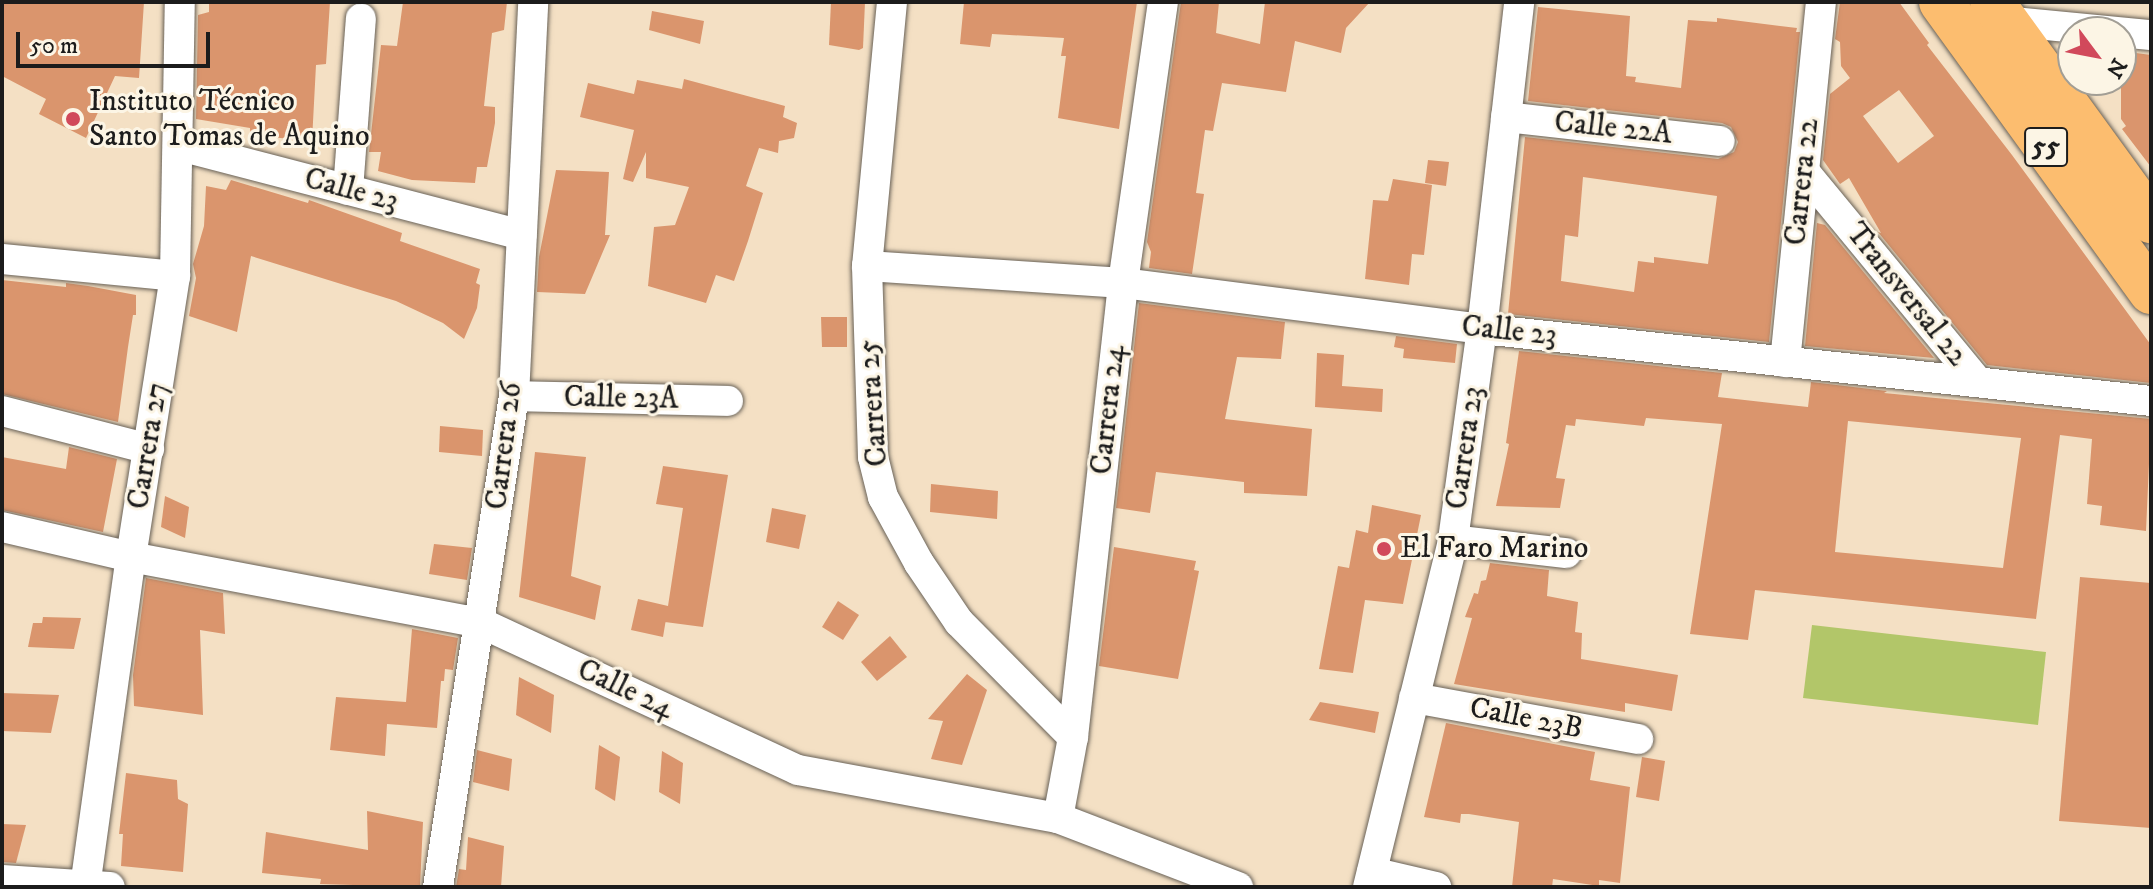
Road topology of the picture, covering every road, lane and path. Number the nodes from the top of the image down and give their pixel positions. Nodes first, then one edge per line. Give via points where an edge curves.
1 (180, 2) edge
2 (533, 2) edge
3 (892, 2) edge
4 (1163, 2) edge
5 (1519, 2) edge
6 (1821, 2) edge
7 (1944, 7) edge
8 (2000, 12) edge
9 (361, 18) dead end
10 (2151, 35) edge
11 (1506, 117) junction
12 (1720, 141) dead end
13 (180, 146) junction
14 (1804, 171) junction
15 (348, 190) junction
16 (2151, 221) edge
17 (522, 235) junction
18 (2, 259) edge
19 (867, 266) junction
20 (175, 276) junction
21 (1123, 283) junction
22 (2151, 292) edge
23 (1482, 329) junction
24 (1785, 362) junction
25 (1977, 381) junction
26 (514, 396) junction
27 (728, 401) dead end
28 (2151, 401) edge
29 (2, 411) edge
30 (149, 449) junction
31 (2, 527) edge
32 (1453, 540) junction
33 (1566, 553) dead end
34 (131, 557) junction
35 (481, 623) junction
36 (1414, 698) junction
37 (1073, 737) junction
38 (1638, 739) dead end
39 (1058, 818) junction
40 (2, 880) edge
41 (1370, 880) edge
42 (93, 886) edge
43 (438, 887) edge
44 (1238, 887) edge
45 (1436, 887) edge

1 - 13 street, Carrera 27
2 - 17 street, Carrera 26
3 - 19 street, Carrera 25
4 - 21 street, Carrera 24
5 - 11 street, Carrera 23
6 - 14 street, Carrera 22
7 - 8 street
7 - 22 highway, 55
8 - 10 street
8 - 16 highway, 55
9 - 15 street
11 - 12 street, Calle 22A
11 - 23 street, Carrera 23
13 - 15 street, Calle 23
13 - 20 street, Carrera 27
14 - 24 street, Carrera 22
14 - 25 street, Transversal 22
15 - 17 street, Calle 23
17 - 26 street, Carrera 26
18 - 20 street
19 - 21 street, Calle 23
19 - 37 street, Carrera 25 via 873,457 883,497 959,622
20 - 30 street, Carrera 27
21 - 23 street, Calle 23
21 - 37 street, Carrera 24
23 - 24 street, Calle 23
23 - 32 street, Carrera 23
24 - 25 street, Calle 23
25 - 28 street, Calle 23
26 - 27 street, Calle 23A
26 - 35 street, Carrera 26
29 - 30 street
30 - 34 street, Carrera 27
31 - 34 street, Calle 24
32 - 33 street
32 - 36 street, Carrera 23
34 - 35 street, Calle 24
34 - 42 street, Carrera 27
35 - 39 street, Calle 24 via 798,770
35 - 43 street, Carrera 26
36 - 38 street, Calle 23B
36 - 41 street, Carrera 23
37 - 39 street, Carrera 24
39 - 44 street, Calle 24
40 - 42 street
41 - 45 street

